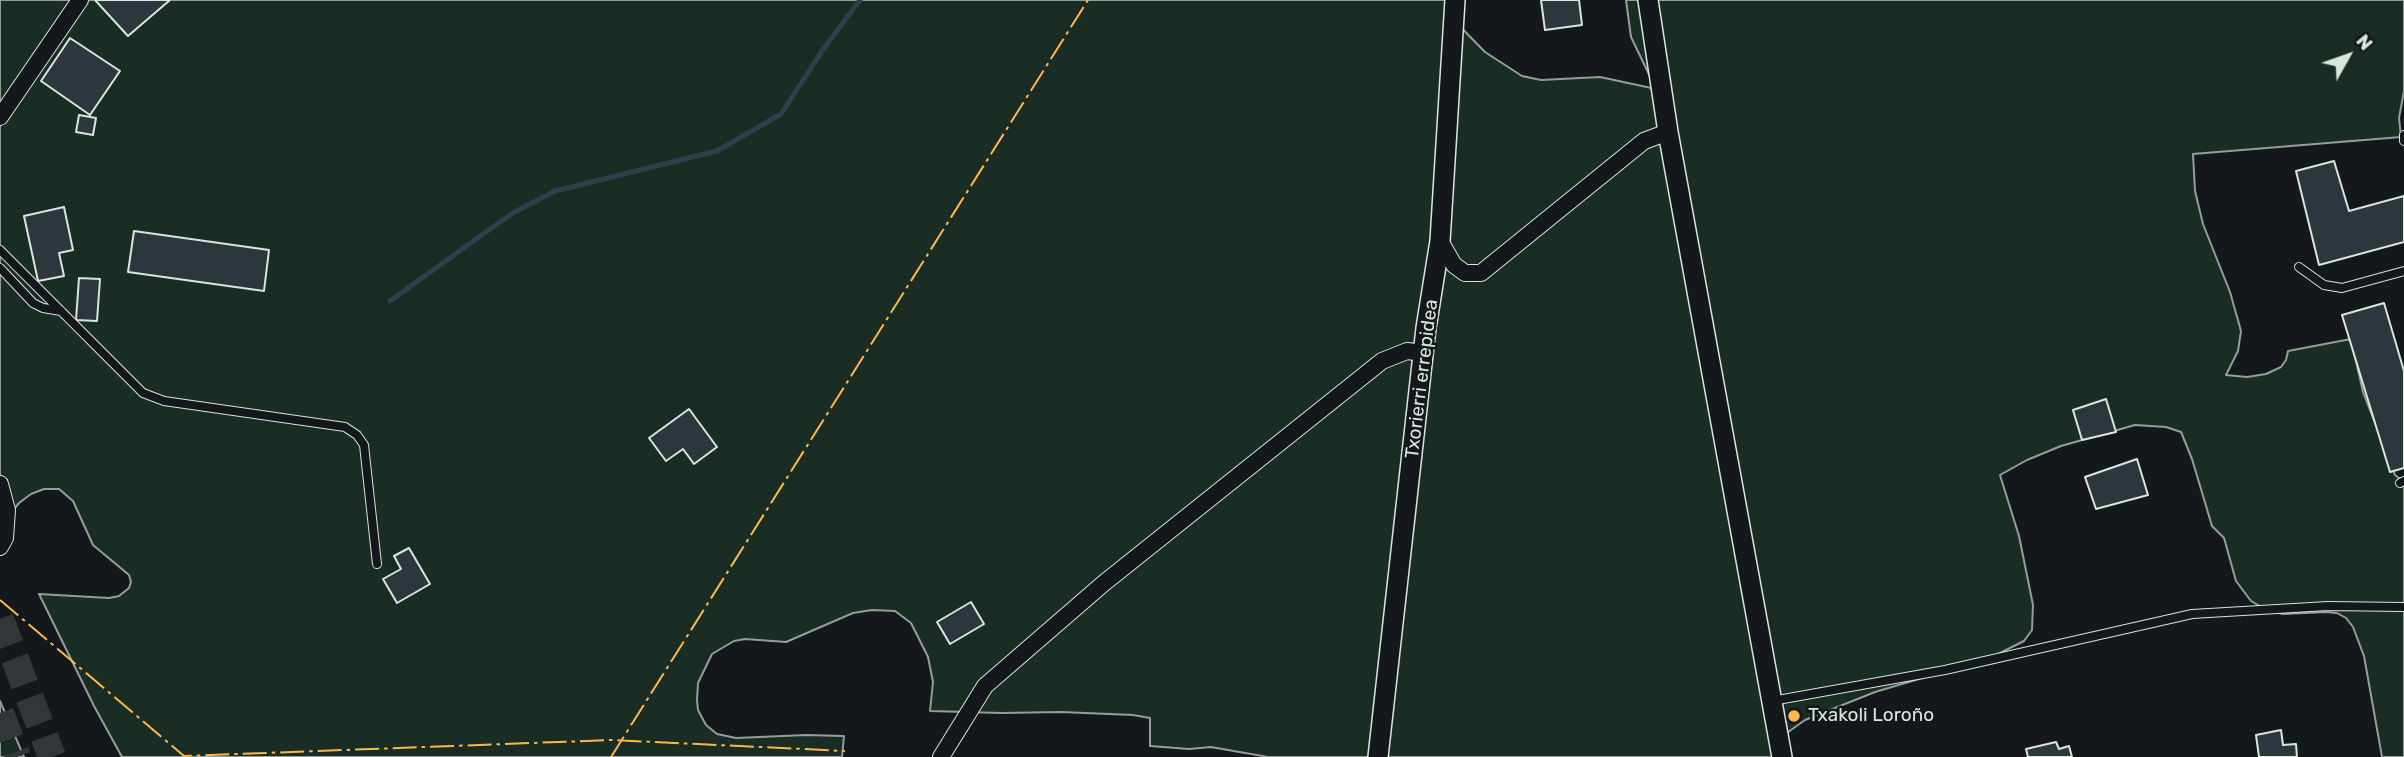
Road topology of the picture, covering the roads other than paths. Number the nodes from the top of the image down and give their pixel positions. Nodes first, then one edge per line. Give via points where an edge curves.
1 (80, 0) edge
2 (1455, 0) edge
3 (1648, 0) edge
4 (0, 117) edge
5 (1668, 132) junction
6 (2404, 135) edge
7 (2404, 141) edge
8 (1440, 241) junction
9 (0, 250) edge
10 (2298, 267) dead end
11 (0, 268) edge
12 (2404, 271) edge
13 (61, 310) junction
14 (1424, 353) junction
15 (0, 484) edge
16 (0, 547) edge
17 (377, 564) dead end
18 (2404, 607) edge
19 (1772, 701) junction
20 (941, 757) edge
21 (1378, 757) edge
22 (1782, 757) edge

1 - 4 street
2 - 8 street, Txorierri errepidea
3 - 5 street
5 - 8 street via 1644,141 1481,273 1465,273 1454,265
5 - 19 street
6 - 7 lane
8 - 14 street, Txorierri errepidea
9 - 13 lane
10 - 12 lane via 2324,285 2342,288
11 - 13 lane via 33,303
13 - 17 lane via 144,393 164,401 345,427 357,435 364,445
14 - 20 street via 1408,351 1382,361 1104,583 985,686
14 - 21 street, Txorierri errepidea
15 - 16 street via 7,510
18 - 19 lane via 2192,614 1945,670
19 - 22 street

